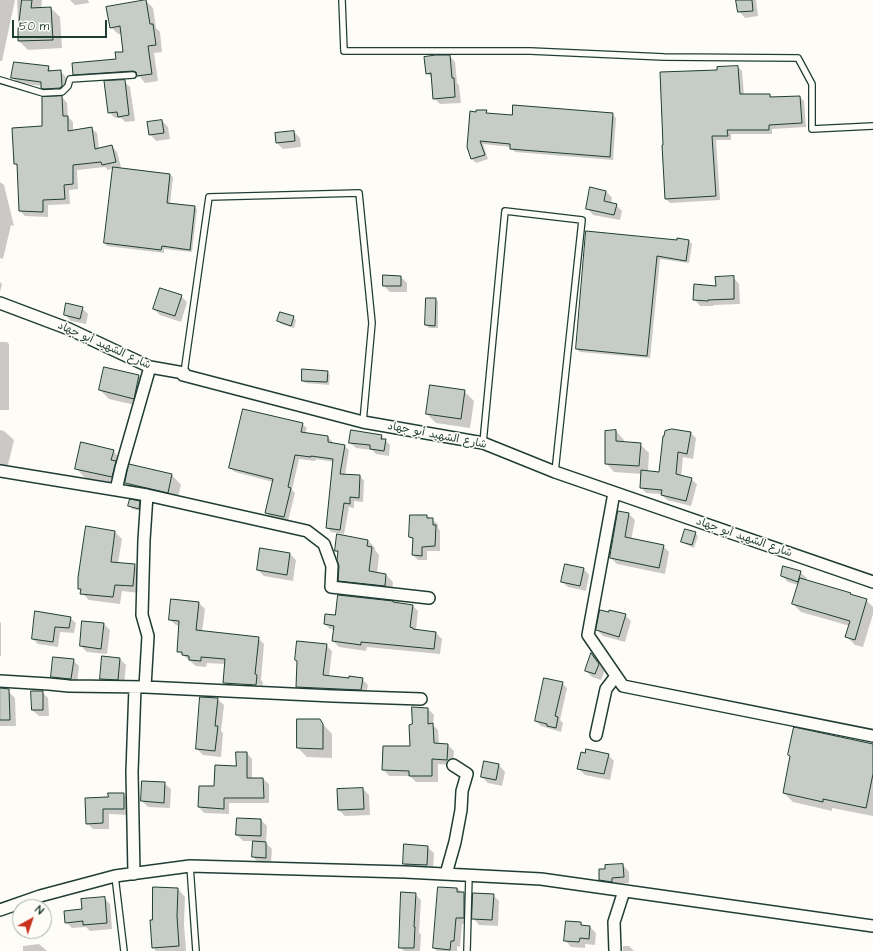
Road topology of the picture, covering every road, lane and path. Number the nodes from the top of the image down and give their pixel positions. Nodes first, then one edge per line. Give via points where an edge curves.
1 (342, 0) edge
2 (133, 75) dead end
3 (0, 80) edge
4 (873, 126) edge
5 (0, 303) edge
6 (150, 367) junction
7 (184, 373) junction
8 (363, 422) junction
9 (483, 443) junction
10 (0, 471) edge
11 (554, 472) junction
12 (116, 490) junction
13 (614, 493) junction
14 (147, 496) junction
15 (873, 582) edge
16 (429, 598) dead end
17 (616, 676) junction
18 (0, 681) edge
19 (140, 687) junction
20 (420, 699) dead end
21 (596, 735) dead end
22 (873, 736) edge
23 (453, 765) dead end
24 (190, 866) junction
25 (134, 874) junction
26 (446, 874) junction
27 (469, 874) junction
28 (115, 876) junction
29 (624, 891) junction
30 (0, 910) edge
31 (873, 926) edge
32 (124, 951) edge
33 (196, 951) edge
34 (467, 951) edge
35 (615, 951) edge

1 - 4 lane via 344,51 530,51 664,57 798,58 812,84 812,129
2 - 3 lane via 70,79 62,92 42,94
5 - 6 street, شارع الشهيد أبو جهاد via 69,329
6 - 7 street, شارع الشهيد أبو جهاد
6 - 12 street
7 - 8 street, شارع الشهيد أبو جهاد via 183,375
7 - 8 lane via 209,197 359,193 372,323
8 - 9 street, شارع الشهيد أبو جهاد
9 - 11 street, شارع الشهيد أبو جهاد
9 - 11 lane via 505,210 582,220
10 - 12 street
11 - 13 street, شارع الشهيد أبو جهاد
12 - 14 street
13 - 15 street, شارع الشهيد أبو جهاد
13 - 17 street via 588,635
14 - 16 street via 307,531 324,544 332,566 332,587
14 - 19 street via 142,616 148,636
17 - 21 street via 606,689
17 - 22 street via 623,686
18 - 19 street via 69,686
19 - 20 street
19 - 25 street via 132,772
23 - 26 street via 467,774 455,842
24 - 25 street
24 - 26 street
24 - 33 lane
25 - 28 street
26 - 27 street
27 - 29 street via 540,879
27 - 34 lane
28 - 30 street via 40,896
28 - 32 lane
29 - 31 street
29 - 35 street via 614,922

